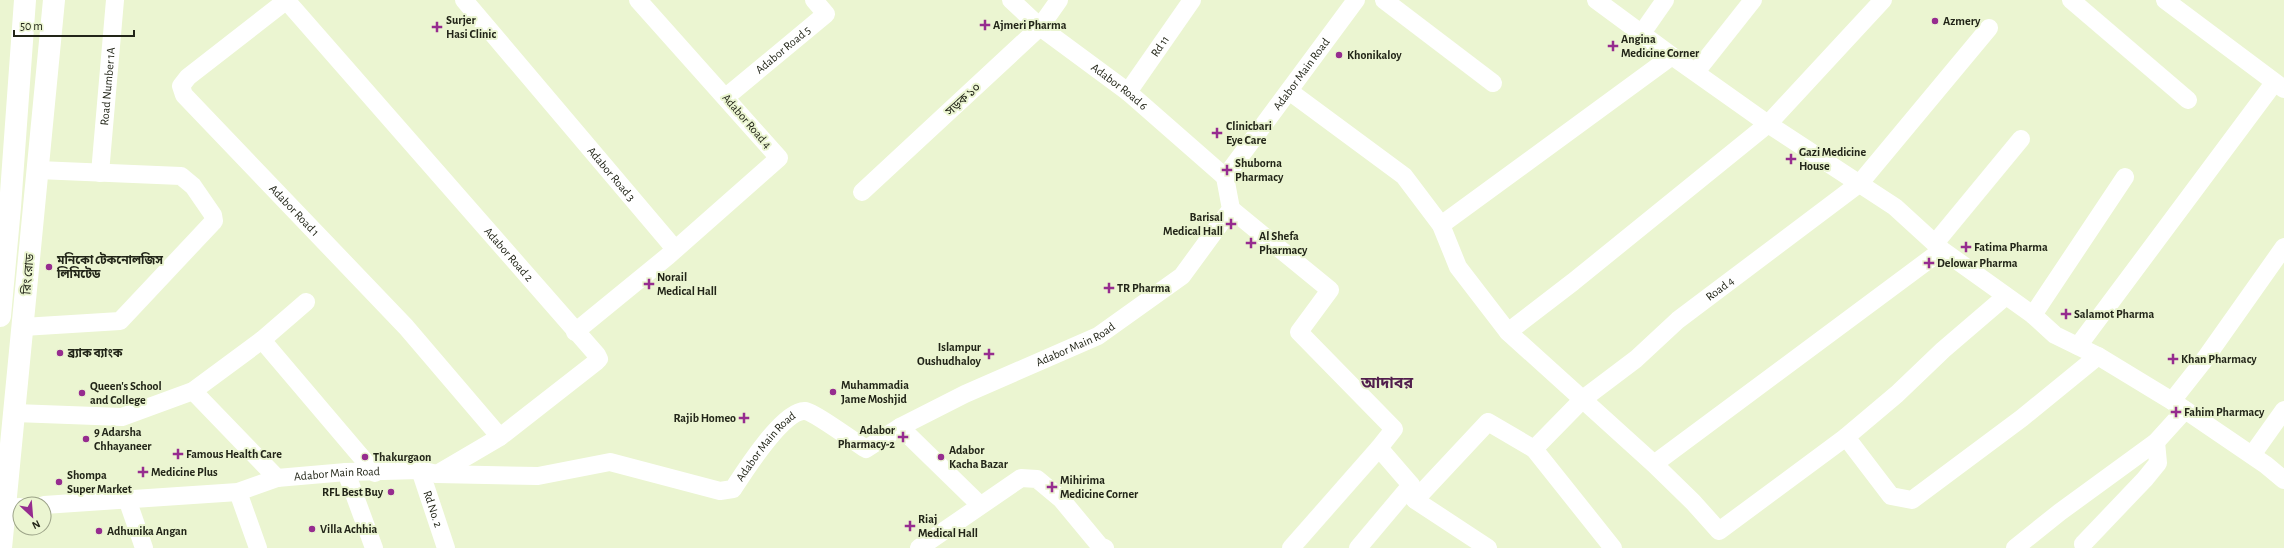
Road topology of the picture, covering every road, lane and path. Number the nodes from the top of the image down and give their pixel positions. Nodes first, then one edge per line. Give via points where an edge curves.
1 (25, 0) edge
2 (54, 0) edge
3 (115, 0) edge
4 (286, 0) edge
5 (464, 0) edge
6 (638, 0) edge
7 (814, 0) edge
8 (1012, 0) edge
9 (1059, 0) edge
10 (1192, 0) edge
11 (1356, 0) edge
12 (1384, 0) edge
13 (1596, 0) edge
14 (1666, 0) edge
15 (1753, 0) edge
16 (1882, 0) edge
17 (2071, 0) edge
18 (2165, 0) edge
19 (1040, 27) junction
20 (1989, 28) dead end
21 (1642, 33) junction
22 (1672, 56) junction
23 (1696, 72) junction
24 (1493, 82) dead end
25 (2279, 86) edge
26 (1289, 91) junction
27 (1128, 92) junction
28 (726, 97) junction
29 (2188, 100) dead end
30 (1768, 124) junction
31 (2021, 139) dead end
32 (38, 170) junction
33 (100, 173) junction
34 (1225, 177) junction
35 (2125, 177) dead end
36 (1860, 183) junction
37 (862, 192) dead end
38 (5, 204) edge
39 (1231, 209) junction
40 (1441, 225) junction
41 (1939, 246) junction
42 (2284, 246) edge
43 (674, 249) junction
44 (2006, 296) junction
45 (306, 302) dead end
46 (2033, 315) junction
47 (0, 316) edge
48 (23, 327) junction
49 (575, 332) junction
50 (1508, 332) junction
51 (262, 340) junction
52 (2078, 346) junction
53 (2098, 356) junction
54 (193, 391) junction
55 (1583, 399) junction
56 (2178, 406) junction
57 (2284, 410) edge
58 (15, 413) junction
59 (900, 427) junction
60 (500, 437) junction
61 (1846, 438) junction
62 (2156, 442) junction
63 (1379, 448) junction
64 (1534, 449) junction
65 (2252, 455) junction
66 (1654, 464) junction
67 (346, 472) junction
68 (429, 472) junction
69 (375, 473) junction
70 (277, 478) junction
71 (2284, 480) edge
72 (238, 492) junction
73 (1413, 493) junction
74 (127, 499) junction
75 (52, 504) edge
76 (980, 505) junction
77 (9, 506) edge
78 (2083, 544) dead end
79 (1, 548) edge
80 (144, 548) edge
81 (258, 548) edge
82 (374, 548) edge
83 (446, 548) edge
84 (919, 548) edge
85 (1105, 548) edge
86 (1290, 548) edge
87 (1358, 548) edge
88 (1488, 548) edge
89 (1613, 548) edge
90 (2015, 548) edge

1 - 38 main road, রিং রোড
2 - 32 main road, রিং রোড
3 - 33 street, Road Number 1A
4 - 49 street, Adabor Road 2
4 - 60 street, Adabor Road 1 via 188,77 180,86 184,95 406,327
5 - 43 street, Adabor Road 3
6 - 28 street, Adabor Road 4
7 - 28 street, Adabor Road 5 via 826,14
8 - 19 street, Adabor Road 6
9 - 19 street, সড়ক ১০
10 - 27 street, Rd 11
11 - 26 street, Adabor Main Road
12 - 24 street
13 - 21 street
14 - 21 street
15 - 23 street
16 - 30 street
17 - 29 street
18 - 25 street
19 - 27 street, Adabor Road 6
19 - 37 street, সড়ক ১০
20 - 36 street, Road 4
21 - 22 street
22 - 23 street
22 - 40 street
23 - 30 street
25 - 52 street
26 - 34 street, Adabor Main Road
26 - 40 street via 1404,176
27 - 34 street, Adabor Road 6
28 - 43 street, Adabor Road 4 via 779,158
30 - 36 street
30 - 50 street
31 - 41 street
32 - 33 street
32 - 48 main road, রিং রোড
33 - 48 street via 181,176 193,186 214,215 214,221 120,321
34 - 39 street
35 - 46 street
36 - 41 street via 1895,207
36 - 55 street, Road 4 via 1678,320 1636,360
38 - 47 main road, রিং রোড
39 - 59 street, Adabor Main Road via 1182,276 1098,336 965,394
39 - 63 street via 1330,290 1299,332 1394,430
40 - 50 street via 1458,267
41 - 44 street
41 - 66 street
42 - 56 street via 2202,363
43 - 49 street
44 - 46 street
44 - 61 street
45 - 51 street
46 - 52 street via 2055,335
48 - 58 main road, রিং রোড
49 - 60 street, Adabor Road 2 via 599,359
50 - 55 street
51 - 54 street
51 - 69 street
52 - 53 street
53 - 56 street
53 - 61 street via 2022,418 1912,500 1891,496
54 - 58 street via 122,417
54 - 70 street
55 - 64 street, Road 4
55 - 66 street
56 - 62 street
56 - 65 street
57 - 65 street
58 - 77 main road, রিং রোড
59 - 68 street, Adabor Main Road via 866,448 806,411 797,413 761,448 733,489 720,491 610,462 538,476
59 - 76 street
60 - 68 street, Adabor Road 2
61 - 66 street via 1719,531
62 - 78 street via 2158,463
62 - 90 street
63 - 73 street
63 - 86 street
64 - 73 street via 1488,422
64 - 89 street
65 - 71 street
67 - 69 street, Adabor Main Road
67 - 70 street, Adabor Main Road
67 - 82 street
68 - 69 street, Adabor Main Road
68 - 83 street, Rd No. 2
70 - 72 street, Adabor Main Road
72 - 74 street, Adabor Main Road
72 - 81 street
73 - 87 street
73 - 88 street
74 - 75 street, Adabor Main Road
74 - 80 street
76 - 84 street
76 - 85 street via 1021,478 1037,479 1061,499 1100,546
77 - 79 main road, রিং রোড

